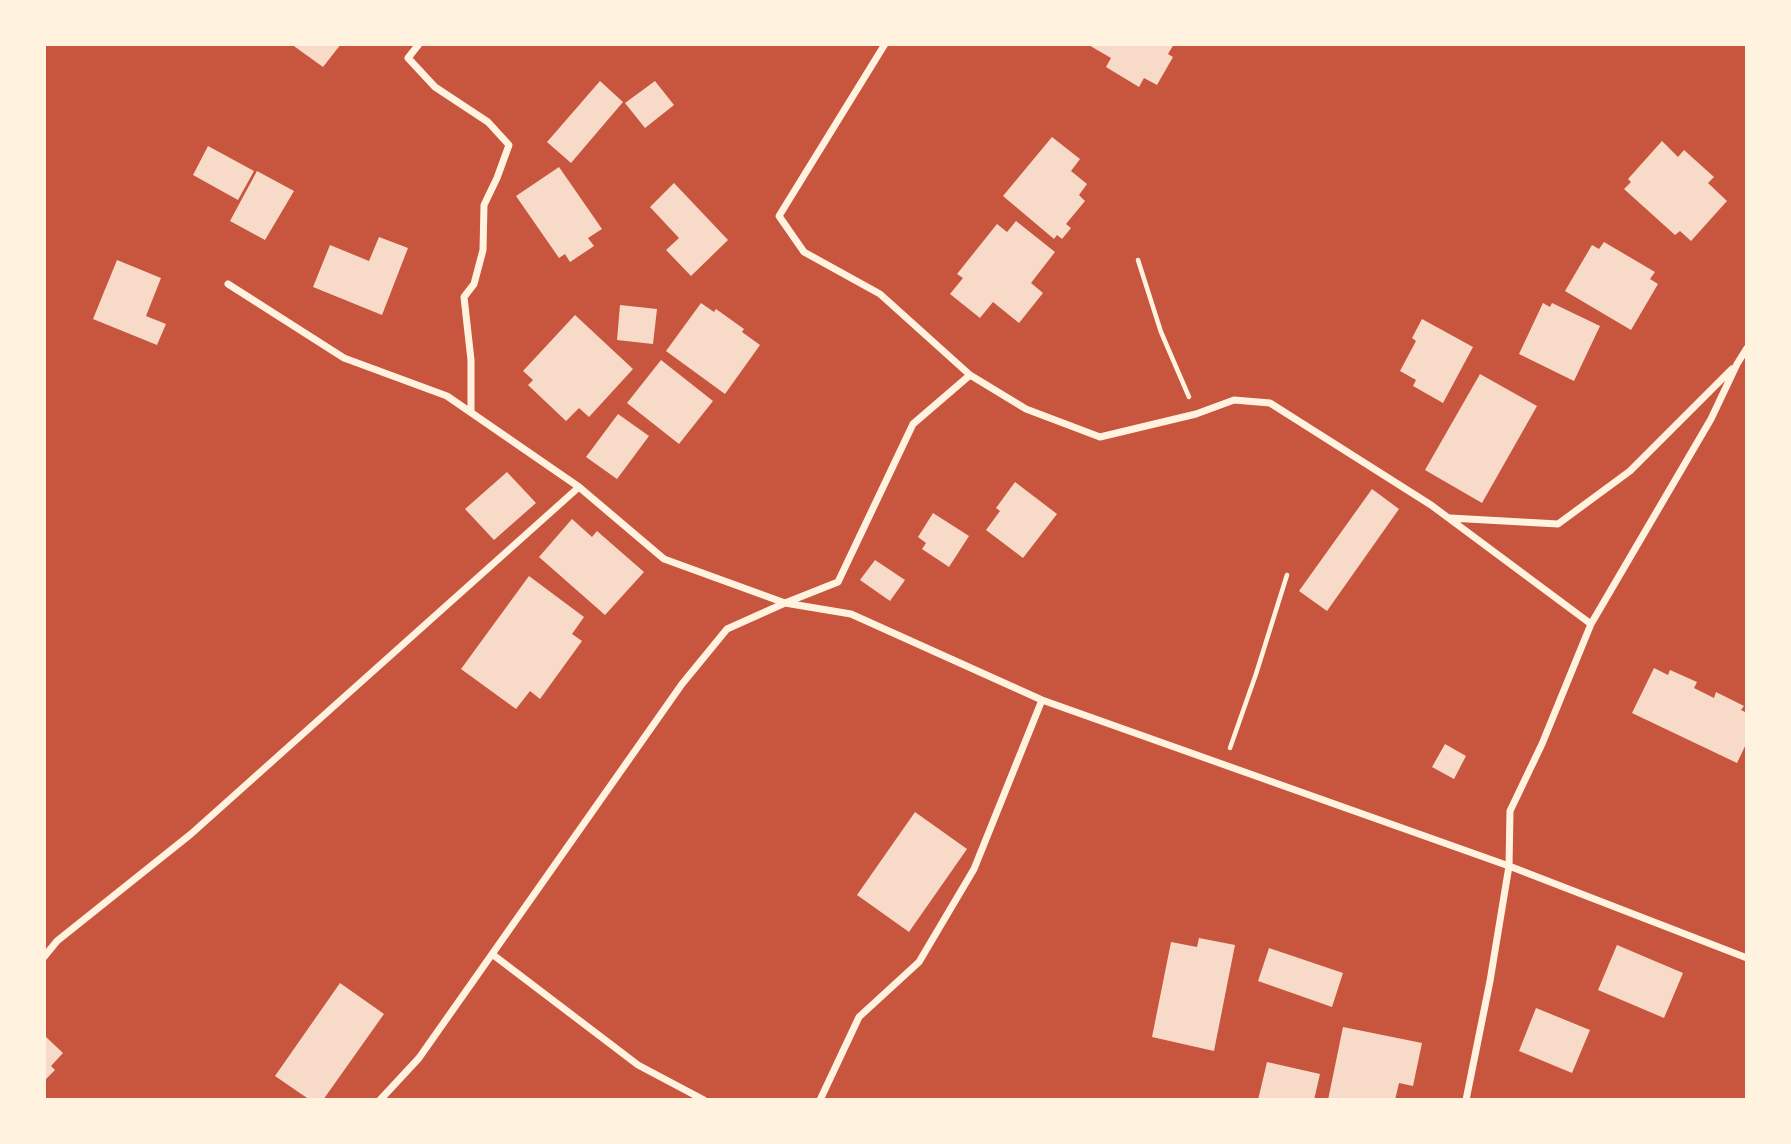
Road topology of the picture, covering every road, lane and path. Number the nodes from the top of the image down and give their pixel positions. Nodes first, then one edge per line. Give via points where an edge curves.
1 (419, 44) edge
2 (886, 44) edge
3 (1138, 260) dead end
4 (228, 284) dead end
5 (1747, 348) edge
6 (1737, 364) junction
7 (970, 375) junction
8 (471, 412) junction
9 (1196, 414) junction
10 (579, 487) junction
11 (1449, 518) junction
12 (1287, 575) dead end
13 (785, 603) junction
14 (1591, 624) junction
15 (1042, 700) junction
16 (1223, 765) junction
17 (1508, 866) junction
18 (492, 954) junction
19 (44, 957) edge
20 (1747, 958) edge
21 (380, 1100) edge
22 (704, 1100) edge
23 (820, 1100) edge
24 (1466, 1100) edge

1 - 8 street via 408,58 435,87 488,122 509,145 484,205 483,250 474,284 464,297
2 - 7 street via 779,216 804,251 880,294
3 - 9 path via 1161,332
4 - 8 street via 344,358 447,396
5 - 6 street
6 - 11 street via 1630,471 1558,524
6 - 14 street via 1711,419
7 - 9 street via 1026,409 1100,437
7 - 13 street via 913,424 838,582
8 - 10 street
9 - 11 street via 1234,400 1270,403
10 - 13 street via 664,559
10 - 19 street via 191,834 57,941
11 - 14 street
12 - 16 path
13 - 15 street via 851,614
13 - 18 street via 727,629 682,684
14 - 17 street via 1510,811
15 - 16 street
15 - 23 street via 974,869 919,962 859,1017
16 - 17 street
17 - 20 street
17 - 24 street
18 - 21 street via 419,1058
18 - 22 street via 638,1065

